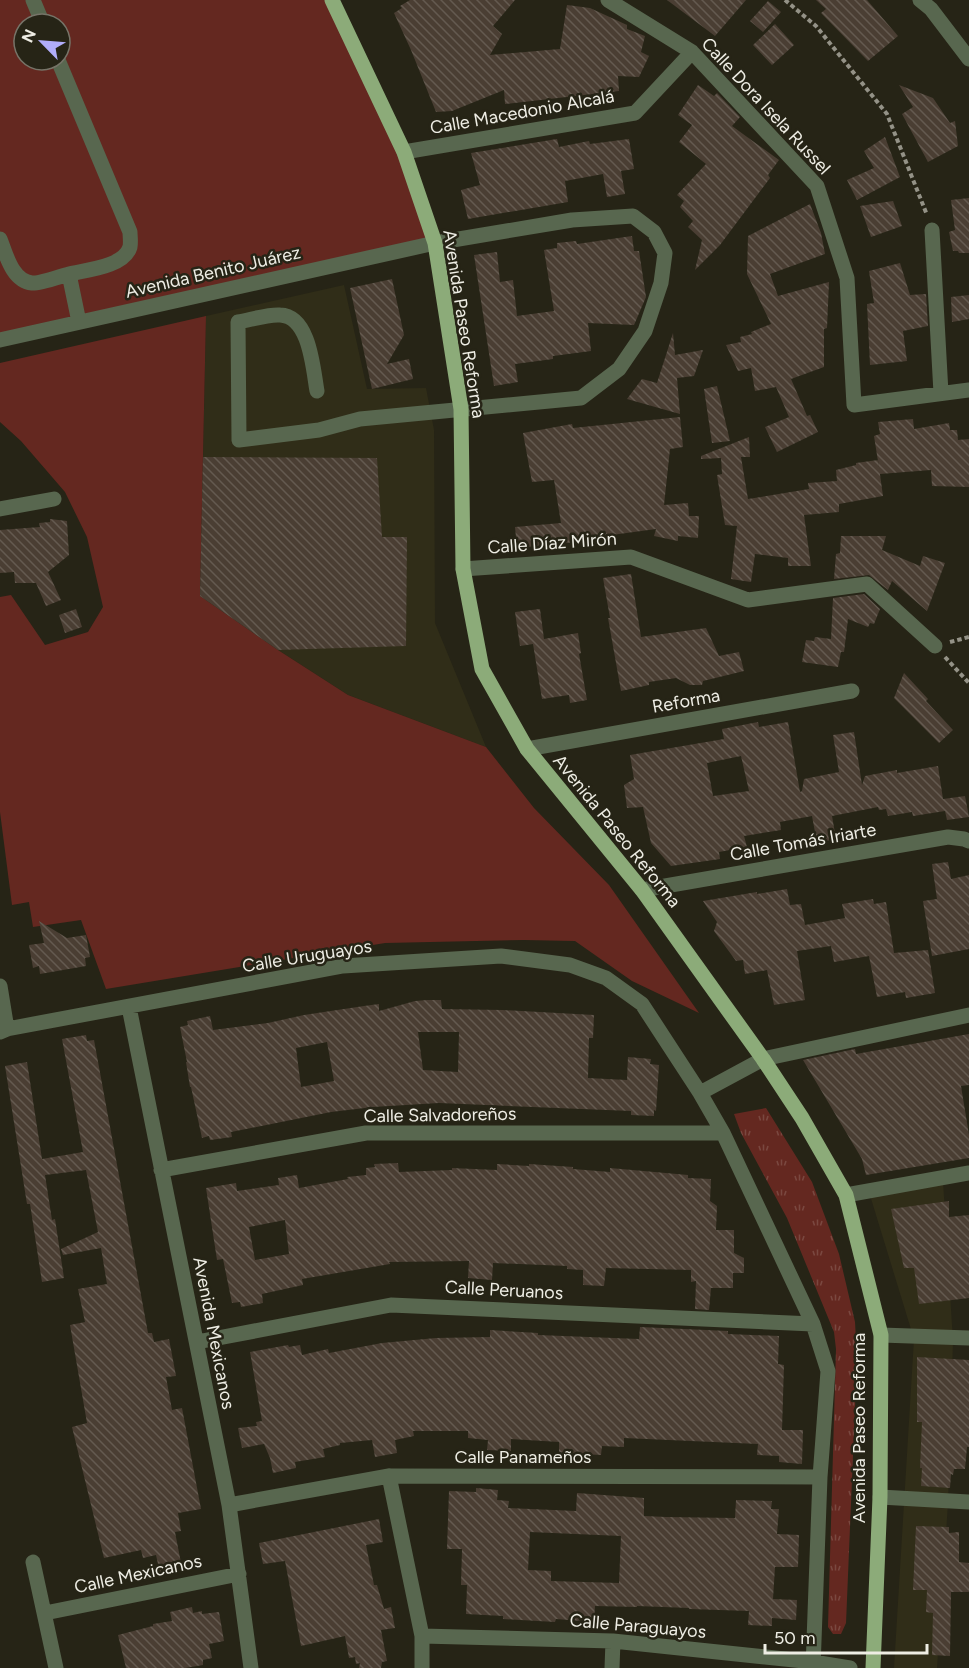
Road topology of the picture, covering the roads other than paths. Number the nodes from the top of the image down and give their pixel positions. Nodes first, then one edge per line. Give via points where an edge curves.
1 (332, 0) edge
2 (608, 0) edge
3 (920, 0) edge
4 (692, 52) junction
5 (969, 59) edge
6 (63, 72) edge
7 (404, 152) junction
8 (932, 230) road end
9 (0, 239) edge
10 (435, 243) junction
11 (69, 274) junction
12 (79, 322) junction
13 (0, 340) edge
14 (969, 390) edge
15 (317, 391) dead end
16 (941, 393) junction
17 (461, 409) junction
18 (54, 499) dead end
19 (0, 509) edge
20 (464, 569) junction
21 (935, 646) road end
22 (852, 691) dead end
23 (527, 749) junction
24 (969, 841) edge
25 (642, 890) junction
26 (0, 986) edge
27 (642, 1004) joint
28 (129, 1007) junction
29 (969, 1015) edge
30 (3, 1030) edge
31 (763, 1059) junction
32 (700, 1093) junction
33 (723, 1133) junction
34 (161, 1170) junction
35 (969, 1173) edge
36 (846, 1196) junction
37 (813, 1324) junction
38 (881, 1335) junction
39 (969, 1338) edge
40 (197, 1342) junction
41 (389, 1476) junction
42 (820, 1477) junction
43 (880, 1497) junction
44 (969, 1502) edge
45 (229, 1504) junction
46 (33, 1563) dead end
47 (239, 1574) junction
48 (45, 1613) junction
49 (422, 1636) junction
50 (613, 1641) junction
51 (813, 1665) edge
52 (56, 1668) edge
53 (251, 1668) edge
54 (422, 1668) edge
55 (612, 1668) edge
56 (850, 1668) edge
57 (873, 1668) edge

1 - 7 main road, Avenida Paseo Reforma
2 - 4 street, Calle Dora Isela Russel
3 - 5 street
4 - 7 street, Calle Macedonio Alcalá via 635,112
4 - 16 street, Calle Dora Isela Russel via 817,186 847,278 854,405
6 - 11 street via 129,232 130,246 115,263
7 - 10 main road, Avenida Paseo Reforma
8 - 16 street
9 - 11 street via 16,274 24,280 32,283
10 - 12 street, Avenida Benito Juárez
10 - 17 main road, Avenida Paseo Reforma
10 - 17 street, Avenida Benito Juárez via 572,220 633,216 654,232 665,253 661,284 645,331 619,369 591,391 581,398
11 - 12 street
12 - 13 street, Avenida Benito Juárez
14 - 16 street, Calle Dora Isela Russel
15 - 17 street, Avenida Benito Juárez via 305,334 296,321 282,315 238,322 239,440 319,430 360,419
17 - 20 main road, Avenida Paseo Reforma
18 - 19 street
20 - 21 street, Calle Díaz Mirón via 631,557 748,600 867,584
20 - 23 main road, Avenida Paseo Reforma via 482,669
22 - 23 street, Reforma
23 - 25 main road, Avenida Paseo Reforma
24 - 25 street, Calle Tomás Iriarte via 948,837
25 - 31 main road, Avenida Paseo Reforma
26 - 30 street
27 - 28 street, Calle Uruguayos via 606,978 570,964 501,956 344,966
27 - 32 street, Avenida Paseo Reforma
28 - 30 street, Calle Uruguayos
28 - 34 street, Avenida Mexicanos
29 - 31 street
31 - 32 street
31 - 36 main road, Avenida Paseo Reforma
32 - 33 street, Avenida Paseo Reforma
33 - 34 street, Calle Salvadoreños via 366,1133
33 - 37 street, Avenida Paseo Reforma
34 - 40 street, Avenida Mexicanos
35 - 36 street
36 - 38 main road, Avenida Paseo Reforma
37 - 40 street, Calle Peruanos via 391,1305
37 - 42 street, Avenida Paseo Reforma via 828,1371
38 - 39 street
38 - 43 main road, Avenida Paseo Reforma
40 - 45 street, Avenida Mexicanos
41 - 42 street, Calle Panameños
41 - 45 street, Calle Panameños
41 - 49 street
42 - 51 street, Avenida Paseo Reforma
43 - 44 street
43 - 57 main road, Avenida Paseo Reforma
45 - 47 street, Avenida Mexicanos
46 - 48 street
47 - 48 street, Calle Mexicanos
47 - 53 street, Avenida Mexicanos
48 - 52 street
49 - 50 street, Calle Paraguayos
49 - 54 street
50 - 51 street, Calle Paraguayos
50 - 55 street
51 - 56 street, Calle Paraguayos

